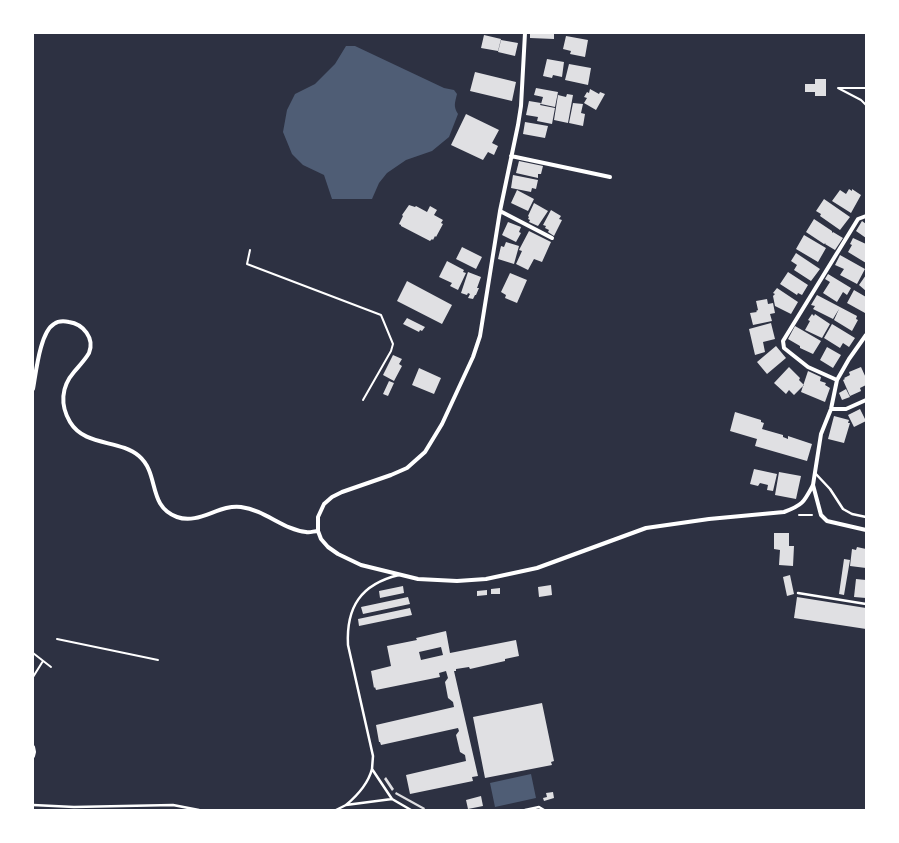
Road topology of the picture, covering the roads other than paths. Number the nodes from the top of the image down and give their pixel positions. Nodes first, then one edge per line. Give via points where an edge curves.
1 (526, 33) edge
2 (511, 156) junction
3 (610, 177) dead end
4 (500, 211) junction
5 (866, 216) edge
6 (552, 238) dead end
7 (866, 335) edge
8 (837, 380) junction
9 (33, 389) edge
10 (866, 400) edge
11 (831, 409) junction
12 (814, 472) junction
13 (813, 484) junction
14 (866, 517) edge
15 (866, 530) edge
16 (318, 531) junction
17 (400, 575) junction
18 (798, 593) dead end
19 (866, 604) edge
20 (33, 746) edge
21 (33, 756) edge
22 (372, 769) junction
23 (392, 799) junction
24 (33, 805) edge
25 (346, 805) junction
26 (199, 810) edge
27 (336, 810) edge
28 (411, 810) edge
29 (525, 810) edge
30 (544, 810) edge

1 - 2 street via 521,106
2 - 3 street
2 - 4 street
4 - 6 street
4 - 16 street via 480,336 435,438 425,452 407,468 392,476 332,497 320,511
5 - 8 street via 858,219 783,341 784,348 808,366
7 - 8 street
8 - 11 street
9 - 16 street via 40,352 49,328 61,322 74,323 84,329 91,346 65,389 62,405 66,414 76,430 84,435 130,450 139,456 147,464 162,508 178,517 189,519 200,518 222,509 242,507 270,516 299,531
10 - 11 street via 846,409
11 - 12 street via 821,434
12 - 13 street
12 - 14 lane via 830,489 843,509
13 - 15 street via 819,508 827,521
13 - 17 street via 804,502 784,512 646,528 563,560 511,575 458,582
16 - 17 street via 328,547 348,560 375,570
17 - 22 lane via 385,578 362,595 355,604 347,630 348,645 373,756
18 - 19 lane
20 - 21 street
22 - 23 lane
22 - 25 lane via 362,790
23 - 25 lane
23 - 28 lane
24 - 26 lane via 173,805
25 - 27 lane
29 - 30 lane via 539,807

